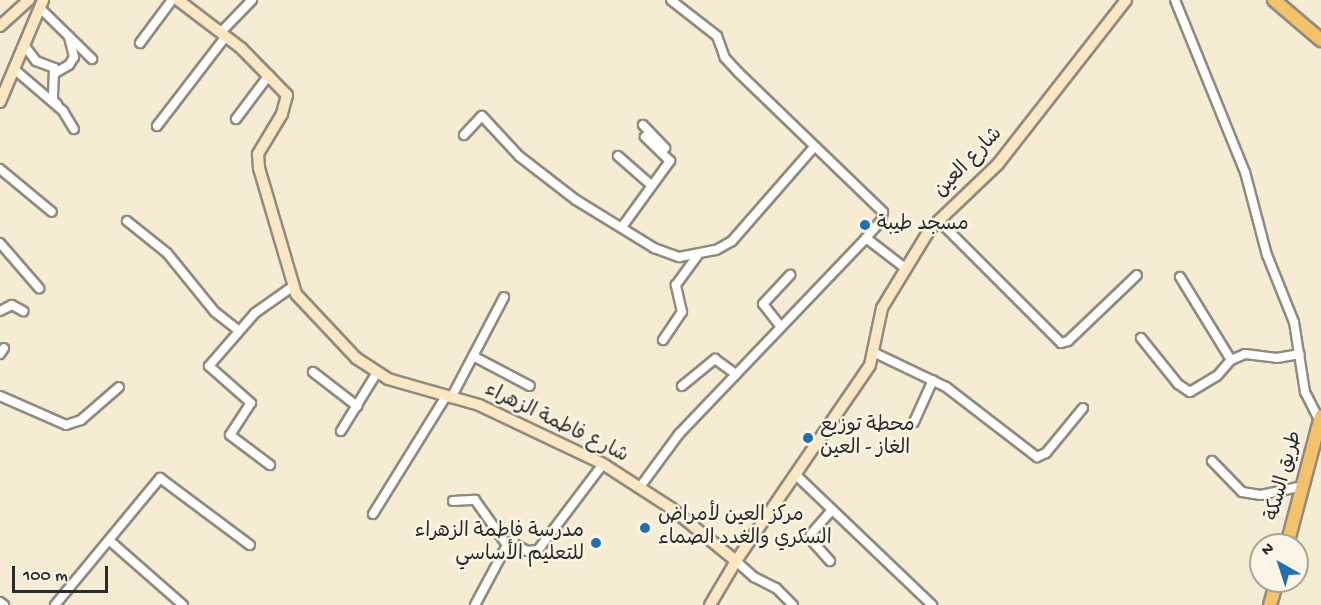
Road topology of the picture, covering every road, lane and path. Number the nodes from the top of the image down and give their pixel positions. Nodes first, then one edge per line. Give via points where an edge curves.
1 (28, 0) edge
2 (252, 0) edge
3 (671, 0) edge
4 (1126, 0) edge
5 (1175, 0) edge
6 (1274, 0) edge
7 (1286, 0) edge
8 (179, 1) edge
9 (41, 4) edge
10 (0, 26) edge
11 (1321, 29) edge
12 (224, 34) junction
13 (69, 35) junction
14 (1321, 40) edge
15 (140, 43) dead end
16 (24, 45) junction
17 (92, 58) dead end
18 (54, 68) junction
19 (14, 69) junction
20 (270, 75) junction
21 (0, 102) edge
22 (63, 111) junction
23 (236, 119) dead end
24 (643, 125) dead end
25 (157, 126) dead end
26 (74, 129) dead end
27 (464, 135) dead end
28 (645, 137) dead end
29 (814, 147) junction
30 (618, 156) dead end
31 (670, 161) junction
32 (0, 169) edge
33 (651, 185) junction
34 (52, 212) dead end
35 (938, 220) junction
36 (128, 221) dead end
37 (622, 227) junction
38 (866, 238) junction
39 (0, 243) edge
40 (698, 255) junction
41 (905, 268) junction
42 (790, 275) dead end
43 (1137, 275) dead end
44 (1180, 277) dead end
45 (292, 287) junction
46 (39, 288) dead end
47 (504, 297) dead end
48 (0, 311) edge
49 (23, 311) dead end
50 (781, 327) junction
51 (238, 330) junction
52 (1141, 338) dead end
53 (663, 340) dead end
54 (875, 353) junction
55 (1300, 354) junction
56 (473, 356) junction
57 (1231, 360) junction
58 (313, 372) dead end
59 (376, 374) junction
60 (736, 374) junction
61 (933, 380) junction
62 (530, 386) dead end
63 (682, 386) dead end
64 (119, 387) dead end
65 (0, 396) edge
66 (448, 398) junction
67 (357, 406) junction
68 (1083, 408) dead end
69 (914, 422) dead end
70 (1320, 427) edge
71 (342, 431) dead end
72 (1212, 461) dead end
73 (603, 464) junction
74 (270, 465) dead end
75 (797, 476) junction
76 (1303, 486) junction
77 (640, 487) junction
78 (453, 501) dead end
79 (832, 510) junction
80 (374, 514) dead end
81 (1290, 533) edge
82 (110, 541) junction
83 (507, 545) junction
84 (250, 546) dead end
85 (736, 561) junction
86 (830, 561) dead end
87 (0, 602) edge
88 (57, 604) edge
89 (713, 604) edge
90 (4, 605) edge
91 (183, 605) edge
92 (475, 605) edge
93 (793, 605) edge
94 (932, 605) edge

1 - 10 street
2 - 12 street
3 - 29 street via 717,36 725,58
4 - 35 street, شارع العين via 998,164
5 - 55 street via 1245,172 1259,230 1294,322
6 - 14 main road
7 - 11 main road
8 - 12 street, شارع فاطمة الزهراء
8 - 15 street
9 - 13 street
9 - 16 street
12 - 20 street, شارع فاطمة الزهراء
12 - 25 street
13 - 17 street
13 - 18 street via 74,57 63,71 55,73
16 - 18 street via 36,61
16 - 19 street
18 - 22 street via 52,100
19 - 21 street
19 - 22 street
20 - 23 street
20 - 45 street, شارع فاطمة الزهراء via 284,90 287,100 258,160
22 - 26 street
24 - 31 street via 671,154
27 - 37 street via 482,117 546,177
28 - 31 street
29 - 38 street via 882,208 881,221
29 - 40 street via 742,232 716,250
30 - 33 street
31 - 33 street
32 - 34 street
33 - 37 street
35 - 41 street, شارع العين
35 - 43 street via 1061,343 1068,341
36 - 51 street via 167,253 215,312
37 - 40 street via 672,256
38 - 41 street
38 - 50 street
39 - 46 street
40 - 53 street via 676,285 684,306
41 - 54 street, شارع العين via 879,318
42 - 50 street via 763,304
44 - 57 street
45 - 51 street
45 - 59 street, شارع فاطمة الزهراء via 319,321
47 - 56 street
48 - 49 street via 12,305
50 - 60 street
51 - 74 street via 209,366 251,403 230,435
52 - 57 street via 1178,384 1190,392 1217,376
54 - 61 street
54 - 75 street, شارع العين
55 - 57 street via 1277,358 1245,354
55 - 70 street via 1305,392
56 - 62 street
56 - 66 street
58 - 67 street
59 - 66 street, شارع فاطمة الزهراء
59 - 67 street
60 - 63 street via 715,359
60 - 77 street via 679,434
61 - 68 street via 996,422 1037,458 1046,453
61 - 69 street
64 - 65 street via 81,420 66,425
66 - 73 street, شارع فاطمة الزهراء via 479,405
66 - 80 street
67 - 71 street
70 - 76 main road, طريق السكة
72 - 76 street via 1242,492 1261,495
73 - 77 street, شارع فاطمة الزهراء
73 - 83 street via 538,550 527,551 511,542
75 - 79 street
75 - 85 street, شارع العين
76 - 81 main road, طريق السكة
77 - 85 street, شارع فاطمة الزهراء
78 - 83 street via 465,497 475,500
79 - 86 street via 811,534
79 - 94 street
82 - 84 street via 160,478
82 - 88 street
82 - 91 street
83 - 92 street
85 - 89 street, شارع العين
85 - 93 street via 754,577 776,588
87 - 90 street

